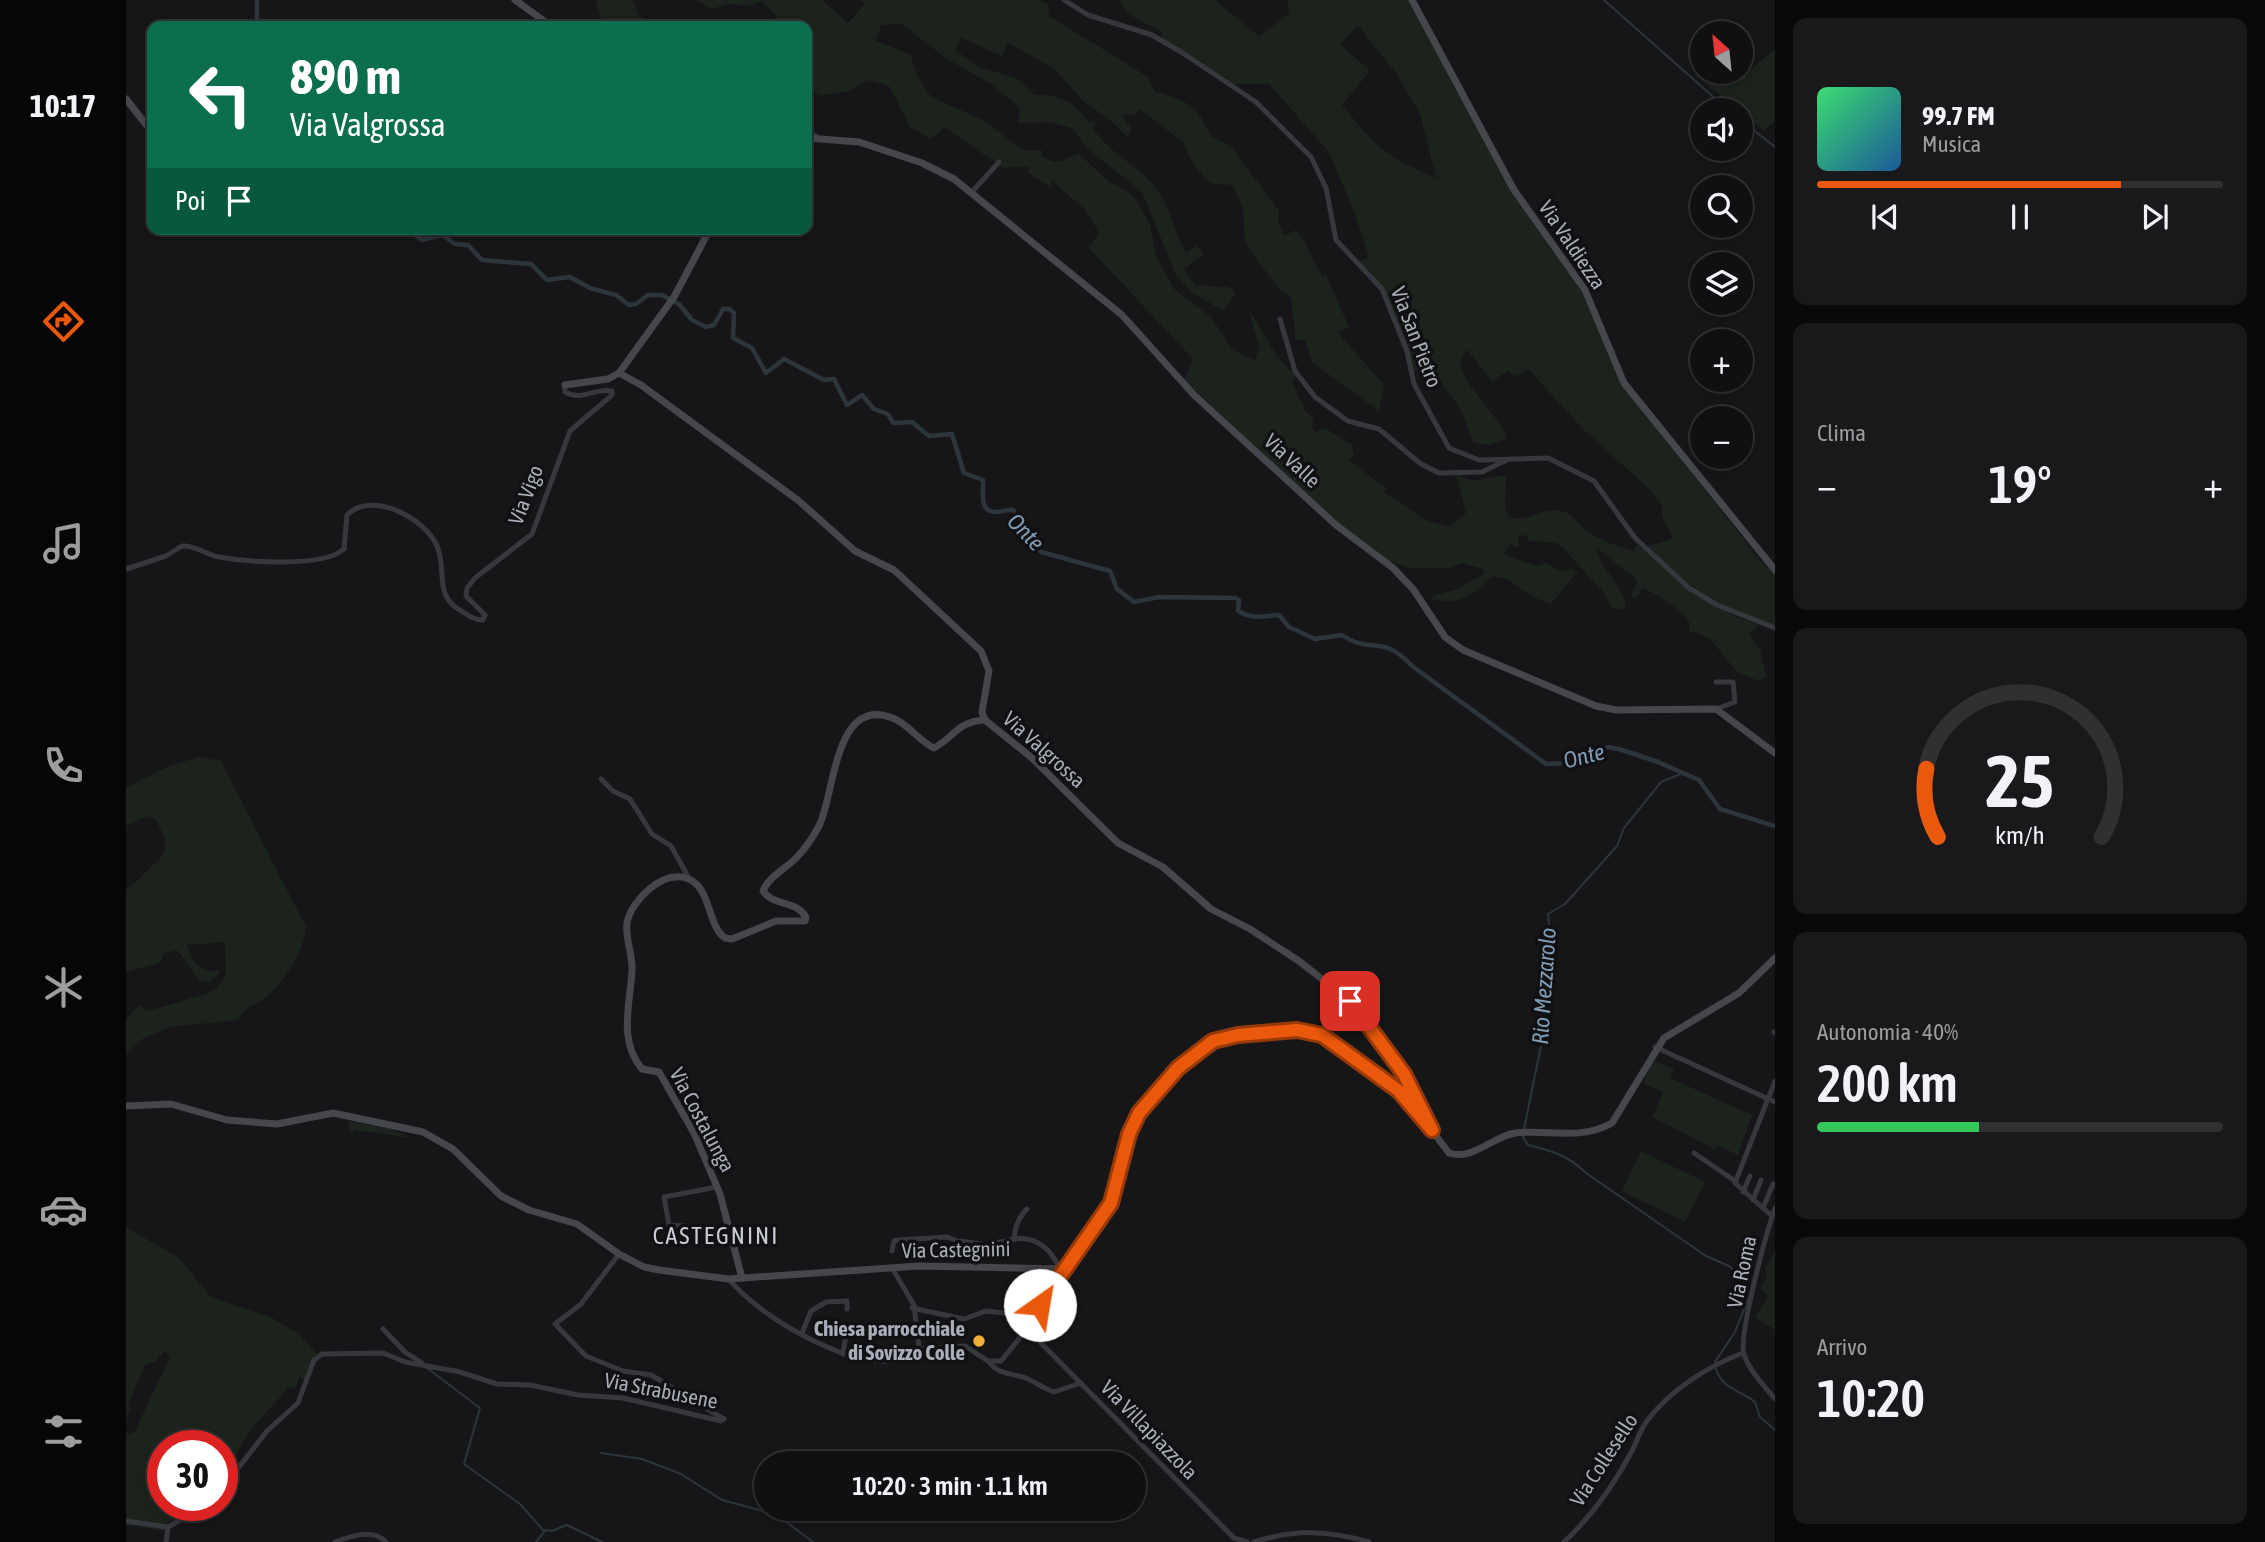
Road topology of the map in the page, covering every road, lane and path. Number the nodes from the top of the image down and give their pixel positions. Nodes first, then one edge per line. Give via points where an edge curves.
1 (515, 0) edge
2 (1064, 0) edge
3 (1412, 0) edge
4 (544, 21) edge
5 (126, 99) edge
6 (147, 126) edge
7 (812, 134) edge
8 (817, 137) junction
9 (812, 138) edge
10 (999, 162) dead end
11 (971, 193) junction
12 (707, 235) edge
13 (1280, 319) dead end
14 (620, 373) junction
15 (565, 385) joint
16 (1507, 460) junction
17 (1773, 567) edge
18 (126, 569) edge
19 (1775, 628) edge
20 (1716, 682) dead end
21 (1716, 709) junction
22 (985, 720) junction
23 (1775, 753) edge
24 (601, 779) dead end
25 (690, 880) junction
26 (1775, 957) edge
27 (1655, 1047) junction
28 (1775, 1081) edge
29 (1768, 1099) junction
30 (1775, 1102) edge
31 (126, 1106) edge
32 (1432, 1130) junction
33 (1695, 1153) dead end
34 (1750, 1175) dead end
35 (1761, 1180) dead end
36 (1735, 1181) junction
37 (1773, 1184) dead end
38 (717, 1187) junction
39 (1743, 1192) junction
40 (1753, 1200) junction
41 (1763, 1208) junction
42 (1775, 1208) edge
43 (1027, 1209) dead end
44 (1772, 1216) junction
45 (1769, 1223) junction
46 (1775, 1228) edge
47 (731, 1229) junction
48 (1015, 1239) junction
49 (892, 1251) dead end
50 (619, 1254) junction
51 (1061, 1268) junction
52 (892, 1269) junction
53 (742, 1278) junction
54 (729, 1279) junction
55 (913, 1308) junction
56 (847, 1310) dead end
57 (1029, 1328) junction
58 (383, 1329) dead end
59 (802, 1333) junction
60 (854, 1334) dead end
61 (919, 1349) junction
62 (1743, 1353) junction
63 (843, 1354) junction
64 (988, 1361) junction
65 (428, 1366) junction
66 (1081, 1383) junction
67 (1775, 1399) edge
68 (238, 1468) edge
69 (126, 1521) edge
70 (179, 1521) edge
71 (168, 1527) junction
72 (166, 1542) edge
73 (335, 1542) edge
74 (386, 1542) edge
75 (1247, 1542) edge
76 (1254, 1542) edge
77 (1369, 1542) edge
78 (1564, 1542) edge

1 - 4 street
2 - 16 street, Via San Pietro via 1088,15 1140,31 1181,52 1256,102 1286,131 1320,173 1339,245 1385,294 1414,384 1442,438 1454,452 1469,458
3 - 17 street, Via Valdiezza via 1514,190 1585,290 1624,383
5 - 6 street
7 - 8 street
8 - 9 street, Via Valle
8 - 11 street, Via Valle via 859,142 922,163
10 - 11 street
11 - 21 street, Via Valle via 1122,314 1194,395 1336,525 1393,568 1413,589 1444,637 1463,650 1596,705 1616,710
12 - 14 street via 672,300
13 - 16 street via 1295,372 1320,401 1349,421 1379,429 1439,473 1482,472
14 - 15 street, Via Vigo
14 - 22 street, Via Valgrossa via 799,501 855,551 894,570 981,651 989,671 982,712
15 - 18 street, Via Vigo via 565,392 573,396 610,390 612,395 570,431 528,539 467,587 466,596 485,615 483,620 456,608 445,597 438,547 423,527 410,517 375,506 361,506 347,515 344,549 335,555 265,561 219,557 182,546
16 - 19 street, Via San Pietro via 1554,459 1590,479 1635,538 1689,588 1717,605
20 - 21 street via 1733,682 1735,702
21 - 23 street
22 - 25 street via 955,728 934,748 908,727 883,715 852,726 835,760 820,823 796,858 764,891 771,899 799,907 805,921 776,921 725,938 713,924 709,903
22 - 32 street, Via Valgrossa via 1032,758 1118,843 1163,867 1212,909 1299,961 1350,1001 1404,1074
24 - 25 street via 630,799 652,834 671,846
25 - 38 street, Via Costalunga via 673,878 657,883 630,915 632,967 626,1034 642,1069 659,1072 694,1133
26 - 27 street via 1739,993 1676,1029
27 - 29 street
27 - 32 street via 1618,1118 1601,1129 1569,1136 1516,1133 1461,1156 1449,1153
28 - 29 street
29 - 30 street
29 - 36 street
31 - 50 street, Via Castegnini via 172,1104 227,1120 264,1124 333,1113 423,1132 453,1149 501,1196 577,1224
32 - 51 street via 1399,1091 1322,1035 1297,1030 1213,1041 1178,1068 1139,1113 1111,1203 1078,1253
33 - 36 street
34 - 39 street
35 - 40 street
36 - 39 street
37 - 41 street
38 - 47 street, Via Costalunga
38 - 47 street via 664,1197 669,1225
39 - 40 street
40 - 41 street
41 - 44 street
42 - 44 street, Via Roma
43 - 48 street
44 - 45 street, Via Roma
45 - 46 street
45 - 62 street, Via Roma
47 - 53 street, Via Costalunga
48 - 49 street via 986,1245 947,1237 899,1240 894,1241
48 - 51 street via 1029,1238 1041,1244
50 - 54 street, Via Castegnini via 644,1267
50 - 65 street, Via Strabusene via 581,1304 555,1324 586,1356 623,1371 651,1375 724,1419 721,1421 623,1398 497,1384
51 - 52 street, Via Castegnini
51 - 57 street
52 - 53 street, Via Castegnini
52 - 55 street, Via Castegnini
53 - 54 street, Via Castegnini
54 - 59 street via 739,1292
55 - 57 street via 964,1319 986,1311 1013,1314
55 - 61 street, Via Castegnini
56 - 59 street via 847,1301 826,1302 811,1311
57 - 64 street via 1001,1361
57 - 66 street, Via Villapiazzola
58 - 65 street via 409,1355
59 - 63 street
60 - 63 street via 846,1334
61 - 63 street via 890,1360
61 - 64 street via 965,1346
62 - 67 street
62 - 78 street, Via Collesello via 1692,1379 1665,1401 1646,1423 1592,1511
64 - 66 street via 996,1371 1027,1378 1054,1392
65 - 68 street via 383,1353 322,1354 314,1360 298,1403 267,1431
66 - 75 street, Via Villapiazzola via 1234,1538
69 - 71 street
70 - 71 street
71 - 72 street
73 - 74 street via 368,1534
76 - 77 street via 1299,1531 1336,1532

